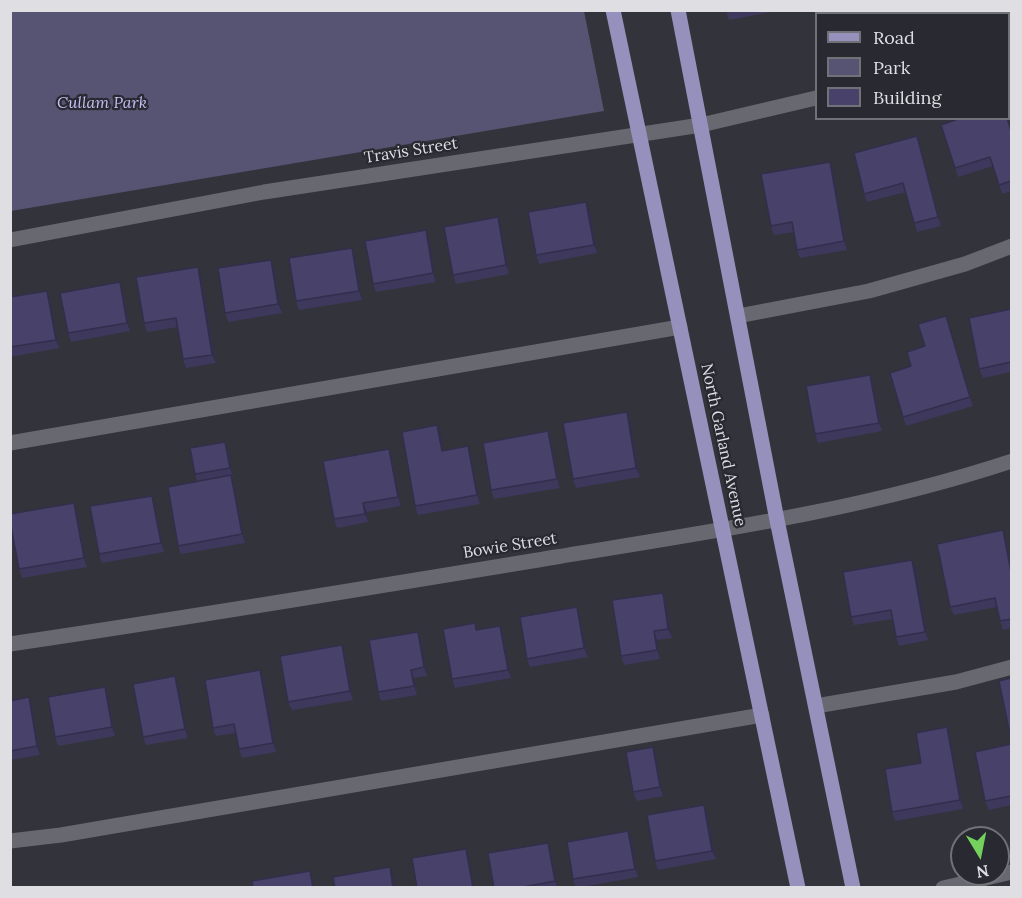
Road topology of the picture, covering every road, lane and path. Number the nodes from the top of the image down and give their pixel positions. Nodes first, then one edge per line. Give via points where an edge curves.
1 (613, 10) edge
2 (678, 10) edge
3 (815, 98) edge
4 (701, 125) junction
5 (639, 135) junction
6 (10, 240) edge
7 (1011, 246) edge
8 (738, 316) junction
9 (680, 327) junction
10 (10, 443) edge
11 (1011, 461) edge
12 (777, 520) junction
13 (723, 529) junction
14 (10, 644) edge
15 (1011, 667) edge
16 (816, 706) junction
17 (762, 715) junction
18 (10, 841) edge
19 (1011, 872) edge
20 (798, 888) edge
21 (853, 888) edge
22 (943, 888) edge

1 - 5 main road, North Garland Avenue
2 - 4 main road
3 - 4 street, Travis Street
4 - 5 street, Travis Street
4 - 8 main road
5 - 6 street, Travis Street via 264,192
5 - 9 main road, North Garland Avenue
7 - 8 street via 965,264 869,291
8 - 12 main road
9 - 10 street
9 - 13 main road, North Garland Avenue
11 - 12 street, Bowie Street via 924,487
12 - 13 street, Bowie Street
12 - 16 main road
13 - 14 street, Bowie Street
13 - 17 main road, North Garland Avenue
15 - 16 street via 956,682
16 - 21 main road
17 - 18 street
17 - 20 main road, North Garland Avenue
19 - 22 street

